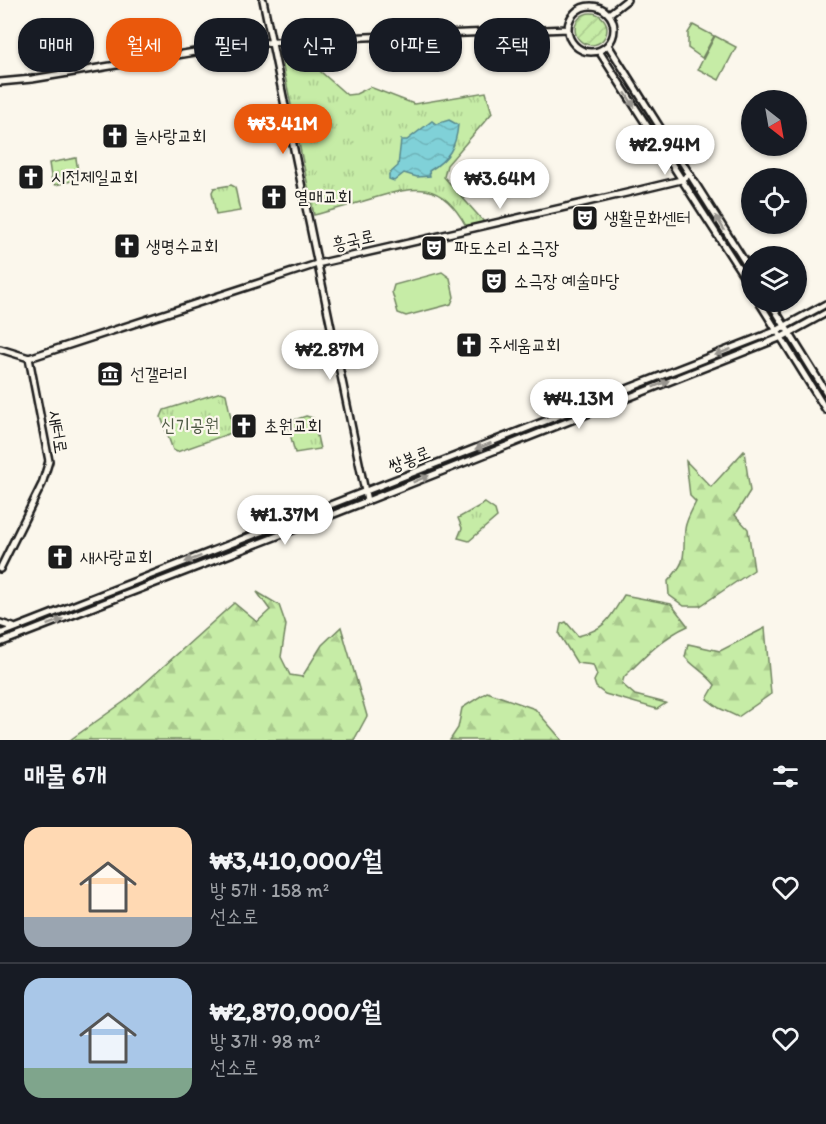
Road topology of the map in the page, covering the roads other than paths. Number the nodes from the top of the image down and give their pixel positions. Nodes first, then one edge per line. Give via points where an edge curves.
1 (262, 0) edge
2 (627, 0) edge
3 (609, 14) junction
4 (568, 29) junction
5 (271, 42) junction
6 (608, 45) junction
7 (599, 51) junction
8 (0, 82) edge
9 (690, 174) junction
10 (681, 180) junction
11 (741, 255) edge
12 (317, 264) junction
13 (741, 272) edge
14 (826, 304) edge
15 (766, 312) edge
16 (776, 312) edge
17 (826, 313) edge
18 (785, 326) junction
19 (778, 330) junction
20 (789, 332) junction
21 (782, 337) junction
22 (0, 349) edge
23 (29, 358) junction
24 (826, 392) edge
25 (826, 410) edge
26 (365, 493) junction
27 (367, 501) junction
28 (0, 568) edge
29 (0, 623) edge
30 (18, 627) junction
31 (0, 634) edge
32 (0, 643) edge

1 - 5 street
2 - 3 street
3 - 4 street via 600,7 583,7 572,15
3 - 6 street via 614,30
4 - 5 street
4 - 7 street via 576,47 587,52
5 - 8 street
5 - 12 street
6 - 7 street
6 - 9 street
7 -> 10 street
9 - 10 street, 흥국로
11 -> 9 street
10 - 12 street, 흥국로
10 - 13 street
12 - 23 street, 흥국로
12 - 26 street
14 - 18 street, 쌍봉로
15 - 19 street
16 - 18 street
17 - 20 street, 쌍봉로
18 - 19 street, 쌍봉로
18 - 20 street
19 - 21 street
19 -> 26 street, 쌍봉로
20 - 21 street, 쌍봉로
20 - 24 street
21 - 25 street
27 -> 21 street, 쌍봉로
22 - 23 street
23 - 28 street, 새터로 via 49,461 42,484
26 - 27 street
26 -> 30 street, 쌍봉로
32 -> 27 street, 쌍봉로
29 - 30 street
30 - 31 street, 쌍봉로

